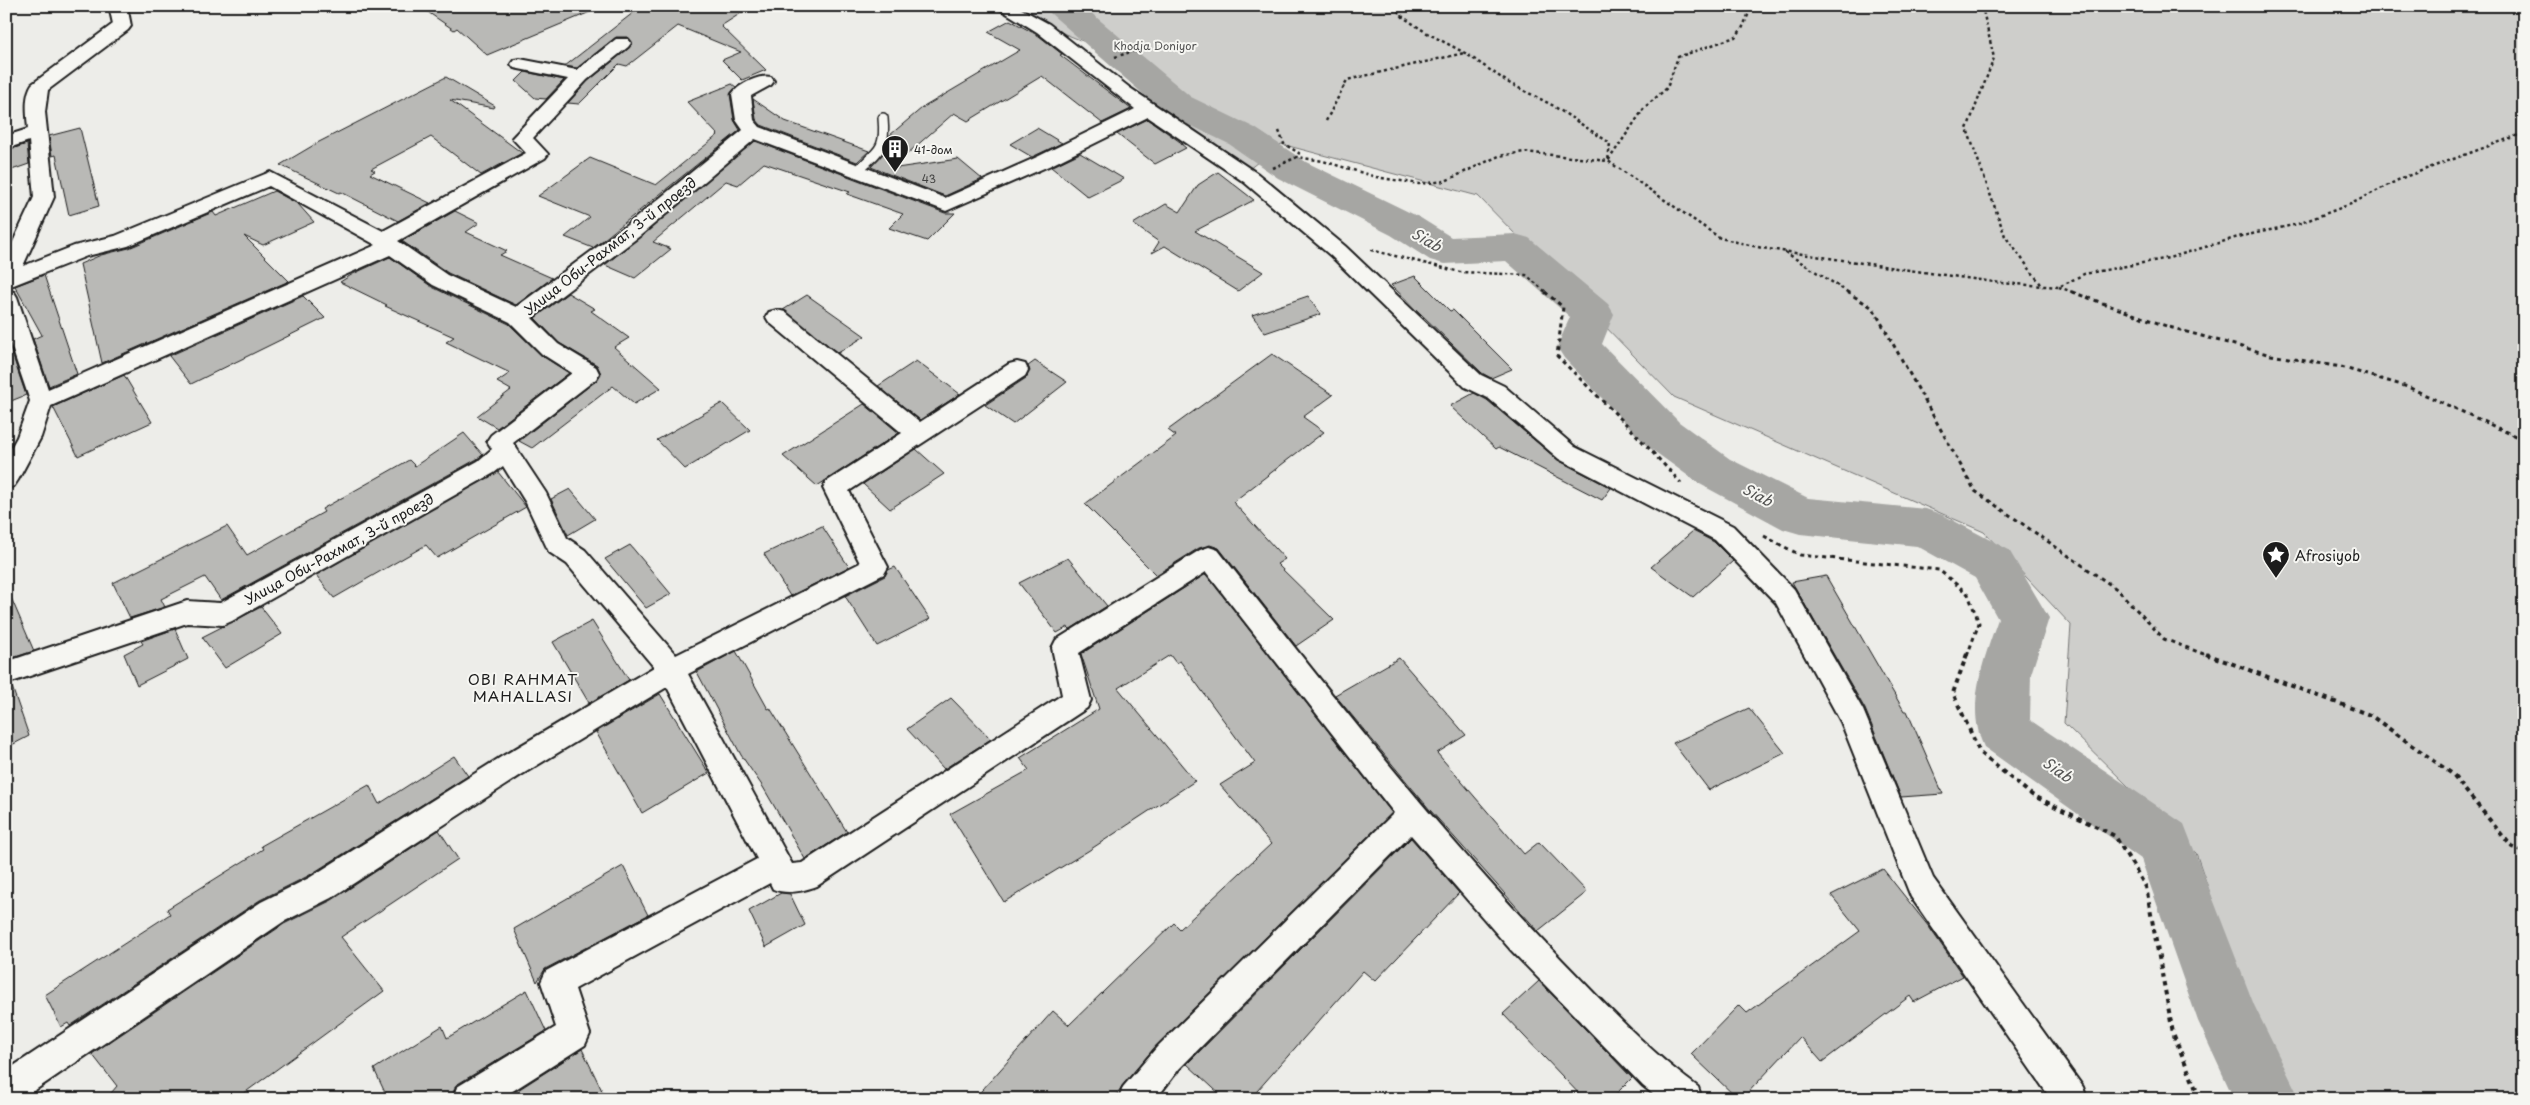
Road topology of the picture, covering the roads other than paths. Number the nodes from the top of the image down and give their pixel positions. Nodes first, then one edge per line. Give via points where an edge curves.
1 (118, 6) edge
2 (1003, 6) edge
3 (622, 43) dead end
4 (520, 64) dead end
5 (581, 76) junction
6 (764, 81) dead end
7 (1150, 109) junction
8 (883, 118) dead end
9 (38, 132) junction
10 (752, 132) junction
11 (6, 143) edge
12 (857, 171) junction
13 (388, 243) junction
14 (15, 248) edge
15 (6, 280) edge
16 (6, 297) edge
17 (518, 317) junction
18 (777, 317) dead end
19 (1017, 370) dead end
20 (41, 401) junction
21 (919, 434) junction
22 (506, 451) junction
23 (6, 480) edge
24 (672, 670) junction
25 (6, 673) edge
26 (1411, 815) junction
27 (777, 864) junction
28 (6, 1090) edge
29 (469, 1099) edge
30 (1135, 1099) edge
31 (1686, 1099) edge
32 (2071, 1099) edge

1 - 9 street via 122,26 38,88
2 - 7 street via 1043,28 1123,92
3 - 5 street
4 - 5 street
5 - 13 street via 522,138 538,154
6 - 10 street via 741,94 745,120
7 - 12 street via 946,205
7 - 32 street via 1251,178 1406,314 1473,381 1496,392 1568,454 1724,533 1785,596 1853,718 1922,887
8 - 12 lane via 885,139 882,147
9 - 11 street
9 - 14 street via 44,197
10 - 12 street
10 - 17 street, Улица Оби-Рахмат, 3-й проезд via 634,230
13 - 15 street via 270,178 121,241
13 - 17 street via 440,280
13 - 20 street
14 - 15 street
16 - 20 street
17 - 22 street, Улица Оби-Рахмат, 3-й проезд via 550,349 588,373 498,441
18 - 21 street
19 - 21 street
20 - 23 street via 30,437
21 - 24 street via 835,488 875,567
22 - 24 street via 537,500 558,544 576,557
22 - 25 street, Улица Оби-Рахмат, 3-й проезд via 486,467 223,614 187,612
24 - 27 street
24 - 28 street via 511,766 320,888 272,912
26 - 27 street via 1209,557 1065,648 1077,700 807,876 783,879
26 - 30 street via 1168,1058
26 - 31 street via 1515,934 1656,1078
27 - 29 street via 557,982 574,1034

